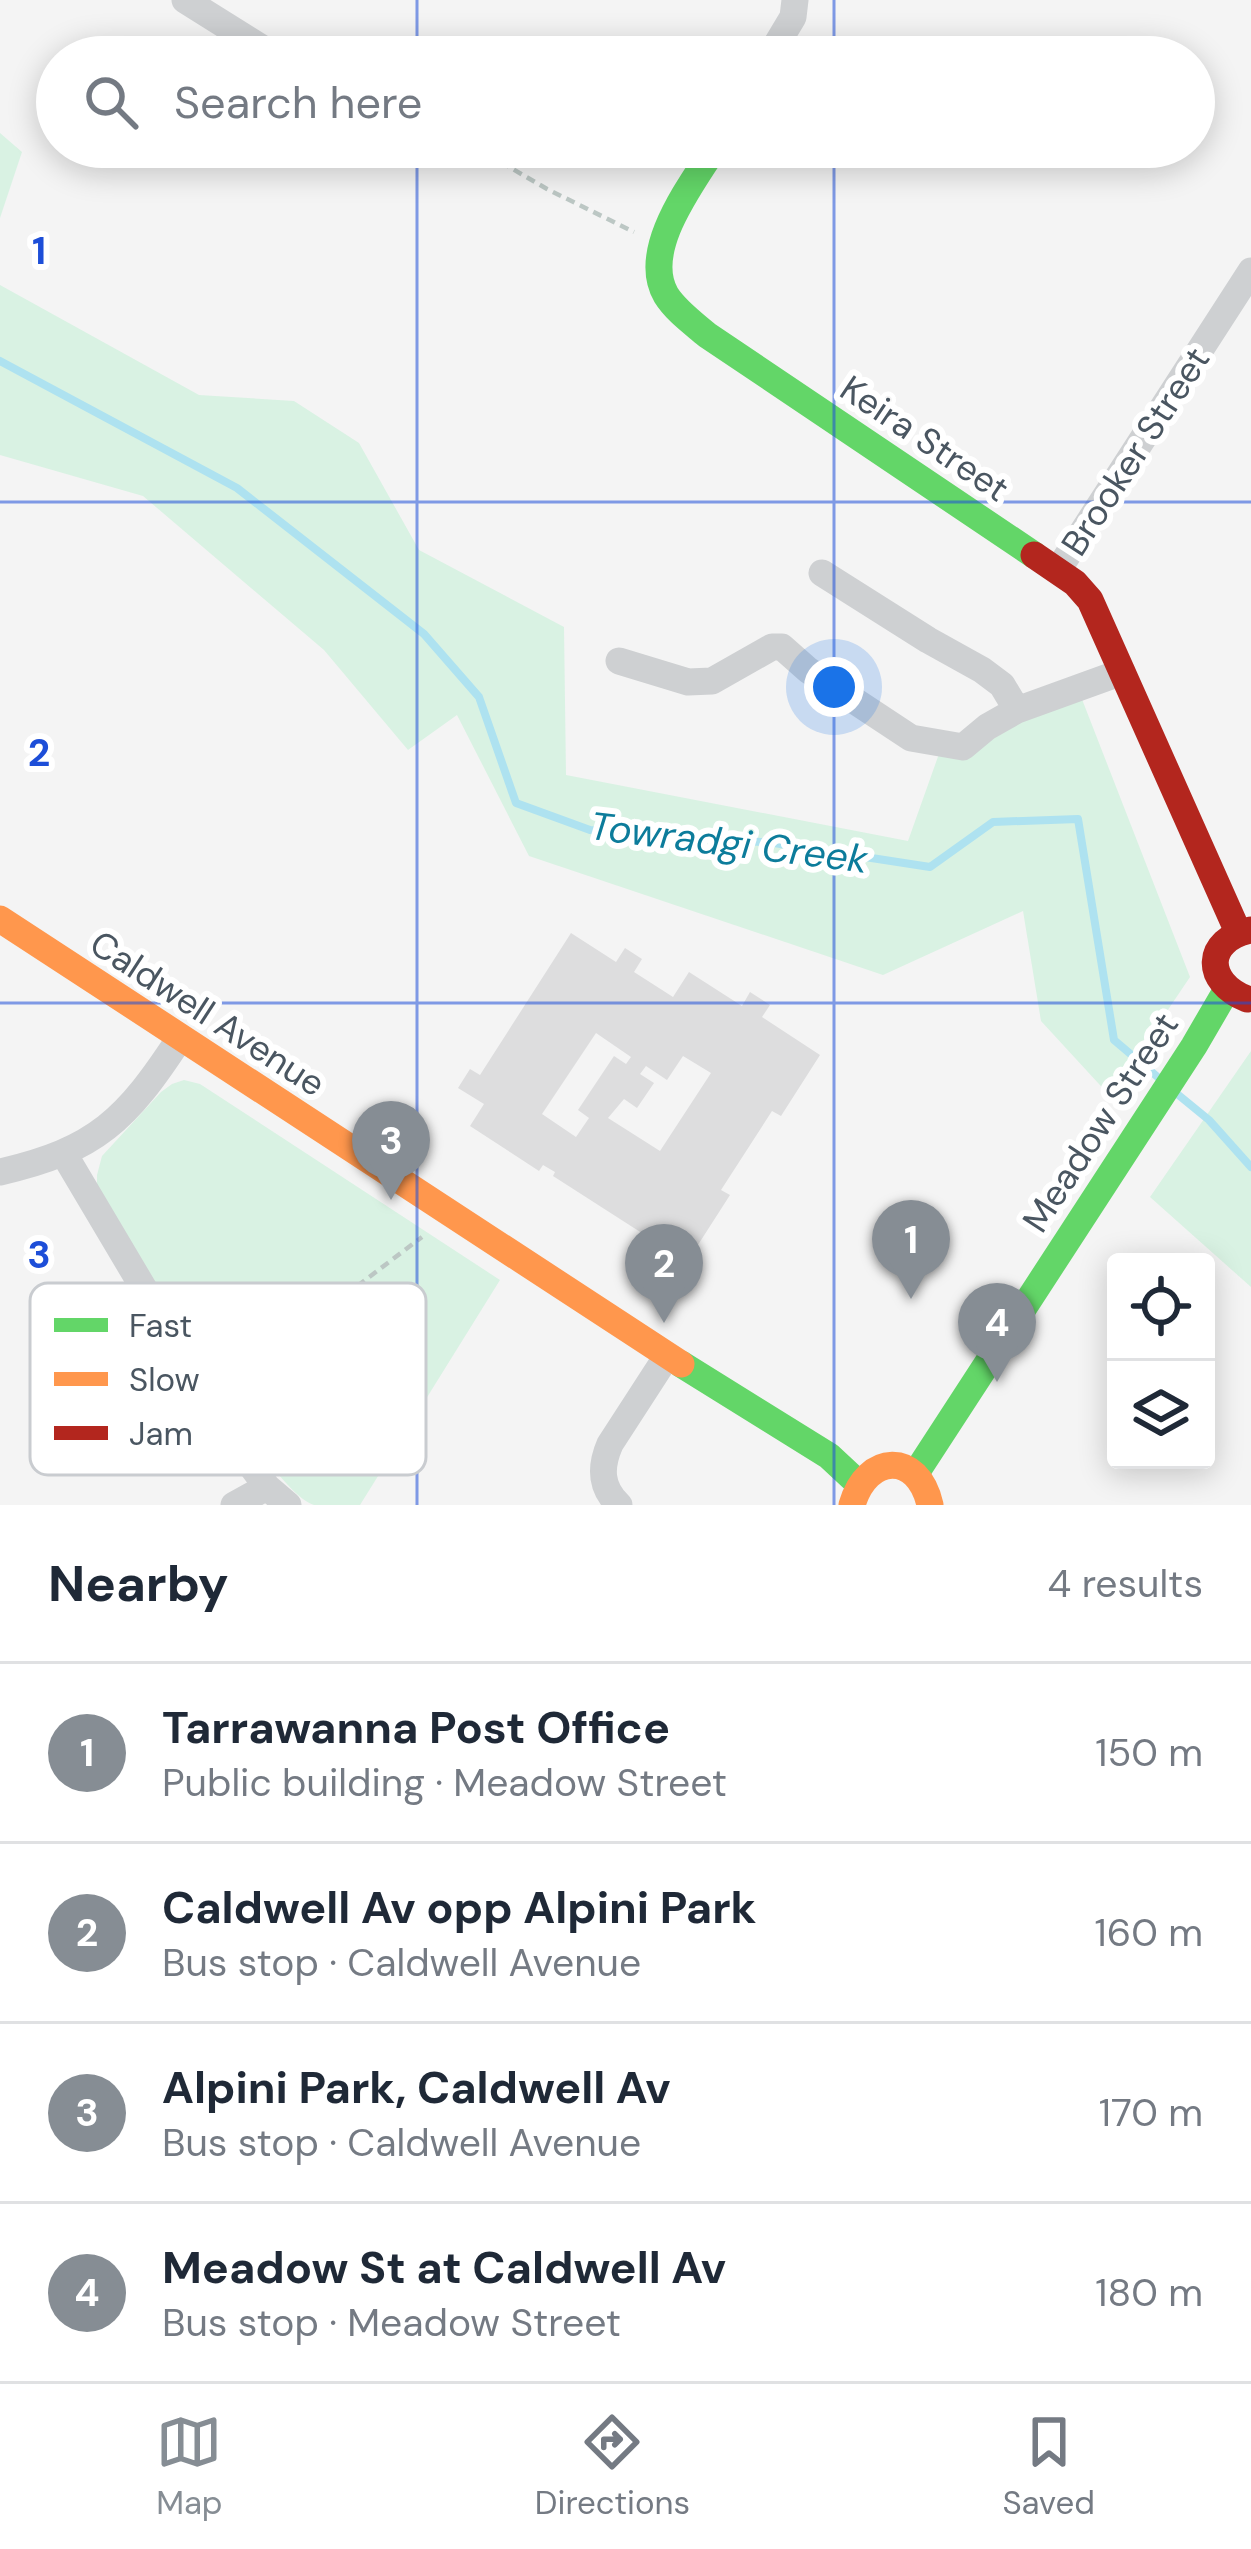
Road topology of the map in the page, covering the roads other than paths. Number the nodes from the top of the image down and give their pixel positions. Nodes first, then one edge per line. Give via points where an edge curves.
1 (185, 0) edge
2 (795, 0) edge
3 (242, 36) edge
4 (782, 36) edge
5 (702, 168) edge
6 (1251, 271) edge
7 (1058, 569) junction
8 (822, 572) dead end
9 (619, 662) dead end
10 (1122, 672) junction
11 (1017, 710) junction
12 (0, 919) edge
13 (1245, 931) edge
14 (1239, 995) edge
15 (180, 1037) junction
16 (64, 1154) junction
17 (0, 1172) edge
18 (140, 1283) edge
19 (667, 1355) junction
20 (916, 1473) junction
21 (855, 1494) edge
22 (278, 1496) edge
23 (234, 1505) edge
24 (619, 1505) edge
25 (930, 1505) edge

1 - 3 street
2 - 4 street
5 - 7 main road, Keira Street via 662,245 661,285 676,308
6 - 7 street, Brooker Street
7 - 10 main road, Keira Street via 1090,600
8 - 11 street via 982,670
9 - 11 street via 712,681 782,647 911,738 963,747
10 - 11 street
10 - 13 main road, Keira Street
12 - 15 main road, Caldwell Avenue
13 - 14 main road via 1225,940 1215,960 1219,982
14 - 20 main road, Meadow Street via 1193,1046
15 - 16 street via 118,1120
15 - 19 main road, Caldwell Avenue
16 - 17 street
16 - 18 street
19 - 21 main road, Caldwell Avenue via 829,1456
19 - 24 street via 604,1459 607,1490
20 - 21 main road via 890,1464 872,1469
20 - 25 main road
22 - 23 street

